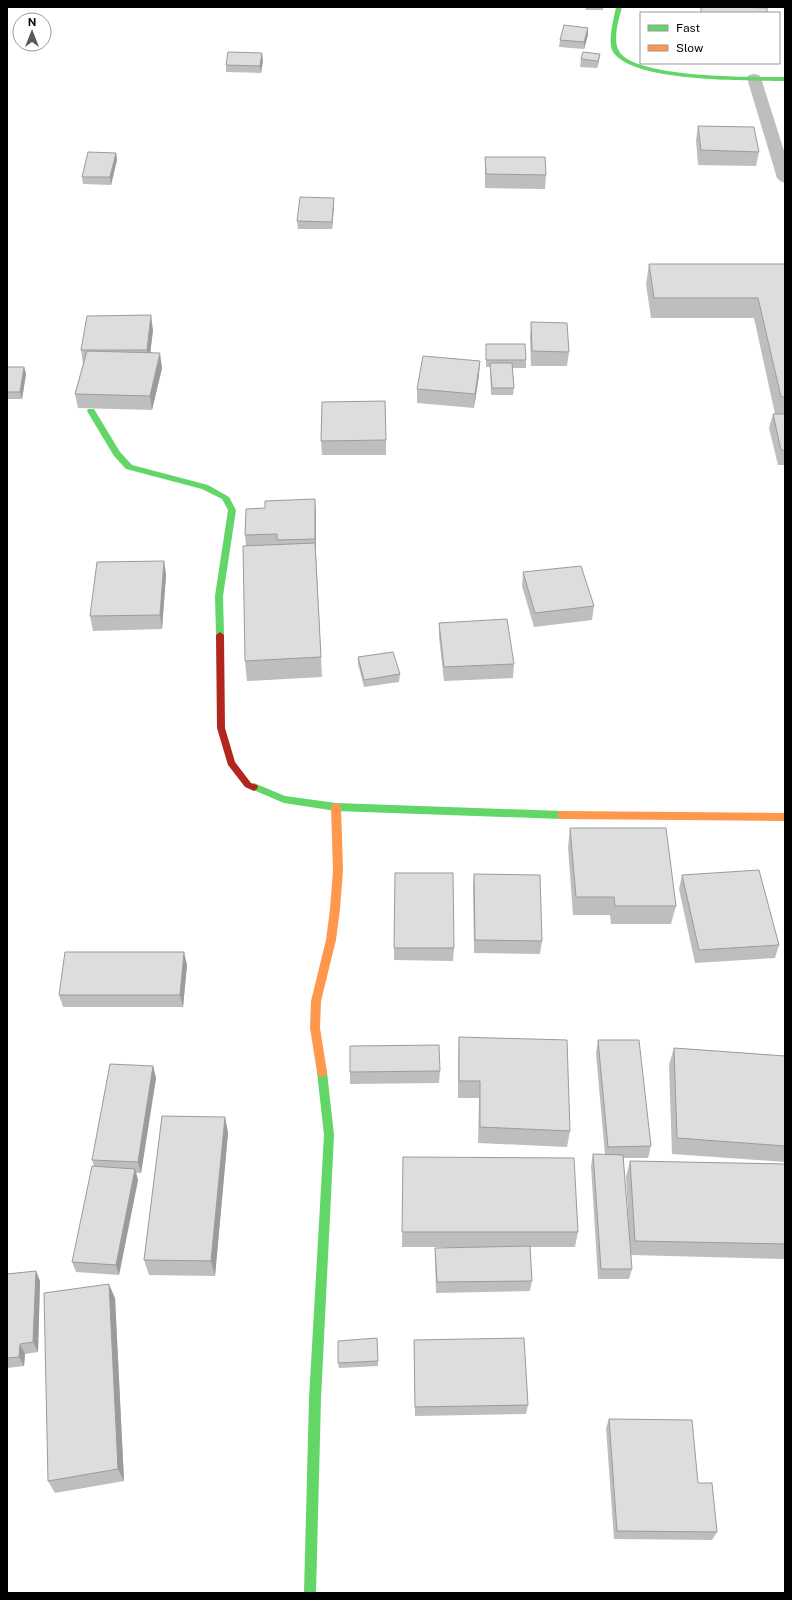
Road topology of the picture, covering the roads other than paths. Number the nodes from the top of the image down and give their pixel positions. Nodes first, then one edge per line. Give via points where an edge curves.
1 (619, 7) edge
2 (754, 78) junction
3 (785, 79) edge
4 (785, 178) edge
5 (91, 411) edge
6 (336, 807) junction
7 (785, 817) edge
8 (310, 1593) edge

1 - 2 street via 614,38 615,51 622,60 652,71
2 - 3 street
2 - 4 street
5 - 6 street via 117,454 129,467 206,487 225,497 232,510 219,596 221,728 231,762 248,785 284,799
6 - 7 street via 560,815
6 - 8 street via 338,870 335,909 331,940 316,1001 315,1028 326,1095 329,1136 315,1399

